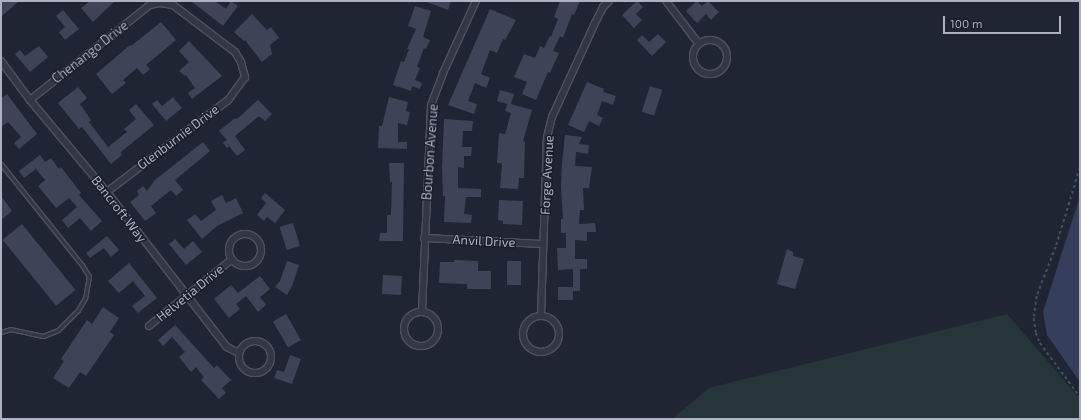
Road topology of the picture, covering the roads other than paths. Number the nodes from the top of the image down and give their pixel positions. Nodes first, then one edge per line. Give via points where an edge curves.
1 (476, 1) edge
2 (609, 1) edge
3 (666, 1) edge
4 (699, 44) junction
5 (1, 61) edge
6 (245, 77) joint
7 (30, 100) junction
8 (1, 164) edge
9 (107, 192) junction
10 (424, 238) junction
11 (543, 244) junction
12 (231, 260) junction
13 (188, 296) junction
14 (422, 312) junction
15 (541, 316) junction
16 (149, 326) dead end
17 (1, 332) edge
18 (239, 353) junction

1 - 10 street, Bourbon Avenue via 430,105
2 - 11 street, Forge Avenue via 595,23 552,116 547,137
3 - 4 street
4 - 4 street via 692,56 696,68 708,75 720,71 727,59 723,46 712,40
5 - 7 street, Bancroft Way
6 - 7 street, Chenango Drive via 235,52 174,5 160,3 150,5
6 - 9 street, Glenburnie Drive via 228,100
7 - 9 street, Bancroft Way
8 - 17 lane via 89,276 85,298 78,310 58,330 43,336 11,329
9 - 13 street, Bancroft Way
10 - 11 street, Anvil Drive
10 - 14 street, Bourbon Avenue
11 - 15 street, Forge Avenue
12 - 12 street, Helvetia Drive via 242,266 254,263 261,252 258,240 247,234 235,237 228,248
12 - 13 street, Helvetia Drive
13 - 16 street, Helvetia Drive
13 - 18 street, Bancroft Way via 227,347
14 - 14 street via 410,316 404,328 409,341 421,346 433,342 439,330 434,317
15 - 15 street via 529,321 524,334 529,347 541,352 554,347 559,334 554,321
18 - 18 street, Bancroft Way via 241,365 251,372 263,370 270,360 268,348 258,341 246,344

